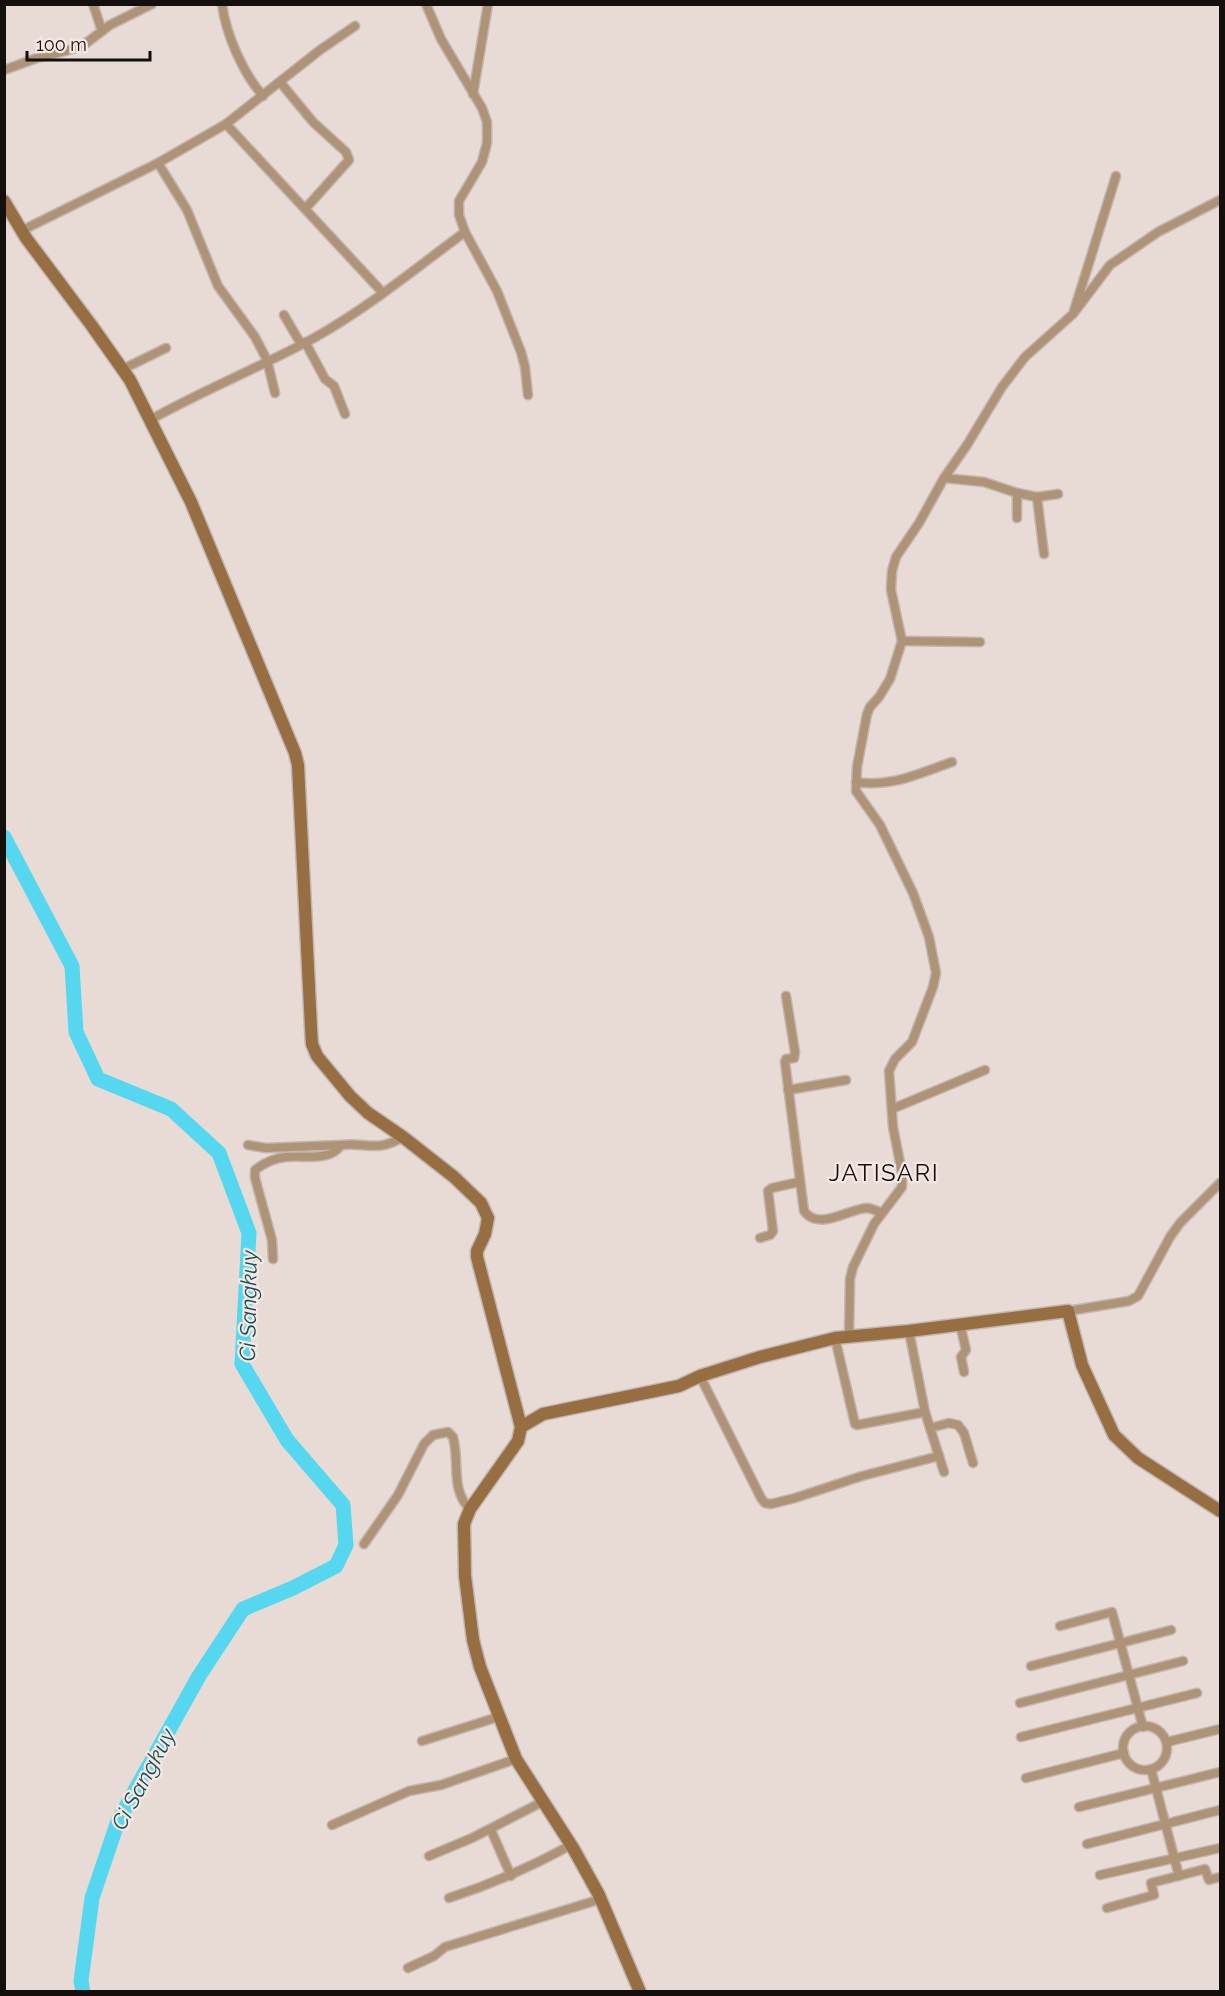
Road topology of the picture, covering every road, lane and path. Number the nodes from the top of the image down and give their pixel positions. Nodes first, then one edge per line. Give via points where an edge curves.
1 (93, 4) edge
2 (152, 4) edge
3 (222, 4) edge
4 (426, 4) edge
5 (488, 4) edge
6 (355, 26) dead end
7 (102, 31) junction
8 (4, 70) edge
9 (280, 82) junction
10 (473, 94) junction
11 (263, 96) junction
12 (226, 124) junction
13 (158, 163) junction
14 (1116, 176) dead end
15 (1221, 200) edge
16 (4, 201) edge
17 (304, 208) junction
18 (21, 231) junction
19 (465, 232) junction
20 (383, 293) junction
21 (1073, 314) junction
22 (284, 315) dead end
23 (303, 343) junction
24 (166, 348) dead end
25 (267, 360) junction
26 (123, 369) junction
27 (275, 393) dead end
28 (528, 394) dead end
29 (345, 414) dead end
30 (150, 420) junction
31 (944, 478) junction
32 (1017, 493) junction
33 (1058, 494) dead end
34 (1037, 497) junction
35 (1017, 518) dead end
36 (1044, 554) dead end
37 (902, 641) junction
38 (980, 642) dead end
39 (952, 762) dead end
40 (855, 782) junction
41 (786, 996) dead end
42 (985, 1070) dead end
43 (846, 1080) dead end
44 (788, 1090) junction
45 (892, 1109) junction
46 (403, 1137) junction
47 (248, 1145) dead end
48 (341, 1145) junction
49 (799, 1182) junction
50 (1221, 1183) edge
51 (882, 1213) junction
52 (760, 1238) dead end
53 (273, 1259) dead end
54 (1068, 1311) junction
55 (960, 1324) junction
56 (909, 1331) junction
57 (849, 1336) junction
58 (835, 1338) junction
59 (964, 1372) dead end
60 (699, 1377) junction
61 (925, 1412) junction
62 (521, 1427) junction
63 (930, 1428) junction
64 (939, 1456) junction
65 (974, 1463) dead end
66 (944, 1472) dead end
67 (470, 1509) junction
68 (1221, 1511) edge
69 (364, 1544) dead end
70 (1060, 1626) dead end
71 (1171, 1630) dead end
72 (1120, 1642) junction
73 (1183, 1661) dead end
74 (1031, 1666) dead end
75 (1129, 1676) junction
76 (1197, 1693) dead end
77 (1020, 1704) dead end
78 (1138, 1707) junction
79 (498, 1717) junction
80 (1143, 1727) junction
81 (1221, 1730) edge
82 (1021, 1737) dead end
83 (422, 1741) dead end
84 (1167, 1742) junction
85 (1124, 1753) junction
86 (516, 1759) junction
87 (1151, 1769) junction
88 (1221, 1772) edge
89 (1026, 1778) dead end
90 (1156, 1789) junction
91 (542, 1802) junction
92 (1079, 1808) dead end
93 (1221, 1810) edge
94 (1166, 1824) junction
95 (332, 1825) dead end
96 (490, 1830) junction
97 (1087, 1844) dead end
98 (571, 1845) junction
99 (1221, 1848) edge
100 (429, 1856) dead end
101 (1175, 1858) junction
102 (1100, 1875) dead end
103 (511, 1876) junction
104 (1179, 1876) junction
105 (1221, 1877) edge
106 (449, 1898) dead end
107 (601, 1899) junction
108 (1107, 1908) dead end
109 (408, 1968) dead end
110 (640, 1992) edge

1 - 7 street
2 - 7 street
3 - 11 street via 240,60
4 - 10 street
5 - 10 street
6 - 9 street
7 - 8 street via 81,47
9 - 11 street
9 - 17 street via 350,160
10 - 19 street via 487,122 487,143 479,169 459,201
11 - 12 street
12 - 13 street
12 - 17 street
13 - 18 street
13 - 25 street via 188,210 218,286
14 - 21 street
15 - 21 street via 1158,232 1119,258 1101,275
16 - 18 street
17 - 20 street
18 - 26 street
19 - 20 street
19 - 28 street via 497,291 518,344
20 - 23 street
21 - 31 street via 1025,357
22 - 23 street
23 - 25 street
23 - 29 street via 324,379 334,386
24 - 26 street
25 - 27 street
25 - 30 street
26 - 30 street
30 - 46 street via 200,524 296,759 314,1050 364,1109
31 - 32 street via 984,482
31 - 37 street via 894,564 891,590
32 - 34 street
32 - 35 street
33 - 34 street
34 - 36 street
37 - 38 street
37 - 40 street via 890,679 867,714
39 - 40 street via 889,783
40 - 45 street via 858,795 880,825 912,891 930,937 936,973 912,1042 889,1071
41 - 44 street via 795,1052 794,1058 785,1061
42 - 45 street
43 - 44 street
44 - 49 street
45 - 51 street via 902,1187
46 - 48 street via 377,1147
46 - 62 street via 471,1192 487,1213 488,1225 477,1257
47 - 48 street
48 - 53 street via 331,1154 284,1157 255,1170
49 - 51 street via 804,1211 809,1217 826,1219 866,1208
49 - 52 street via 768,1191 773,1231
50 - 54 street via 1180,1223 1138,1296 1129,1301
51 - 57 street via 850,1274
54 - 55 street
54 - 68 street via 1082,1365 1114,1435 1138,1458
55 - 56 street
55 - 59 street via 966,1350 961,1357
56 - 57 street
56 - 61 street
57 - 58 street
58 - 60 street
58 - 61 street via 855,1424
60 - 62 street via 679,1386 543,1414
60 - 64 street via 765,1503
61 - 63 street
62 - 67 street via 515,1446
63 - 64 street
63 - 65 street via 958,1425
64 - 66 street
67 - 69 street via 458,1492 453,1437 448,1432 433,1435
67 - 79 street via 464,1524 469,1611 480,1667
70 - 72 street via 1112,1612
71 - 72 street
72 - 74 street
72 - 75 street
73 - 75 street
75 - 77 street
75 - 78 street
76 - 78 street
78 - 80 street
78 - 82 street
79 - 83 street
79 - 86 street
80 - 84 street via 1161,1732
80 - 85 street via 1127,1736
81 - 84 street
84 - 87 street via 1167,1755
85 - 87 street via 1136,1768
85 - 89 street
86 - 91 street
86 - 95 street via 441,1785 410,1791
87 - 90 street
88 - 90 street
90 - 92 street
90 - 94 street
91 - 96 street
91 - 98 street
93 - 94 street
94 - 97 street
94 - 101 street
96 - 100 street
96 - 103 street
98 - 103 street
98 - 107 street
99 - 101 street
101 - 102 street
101 - 104 street
103 - 106 street
104 - 105 street via 1205,1869 1209,1880
104 - 108 street via 1151,1883 1154,1895
107 - 109 street via 445,1947
107 - 110 street

